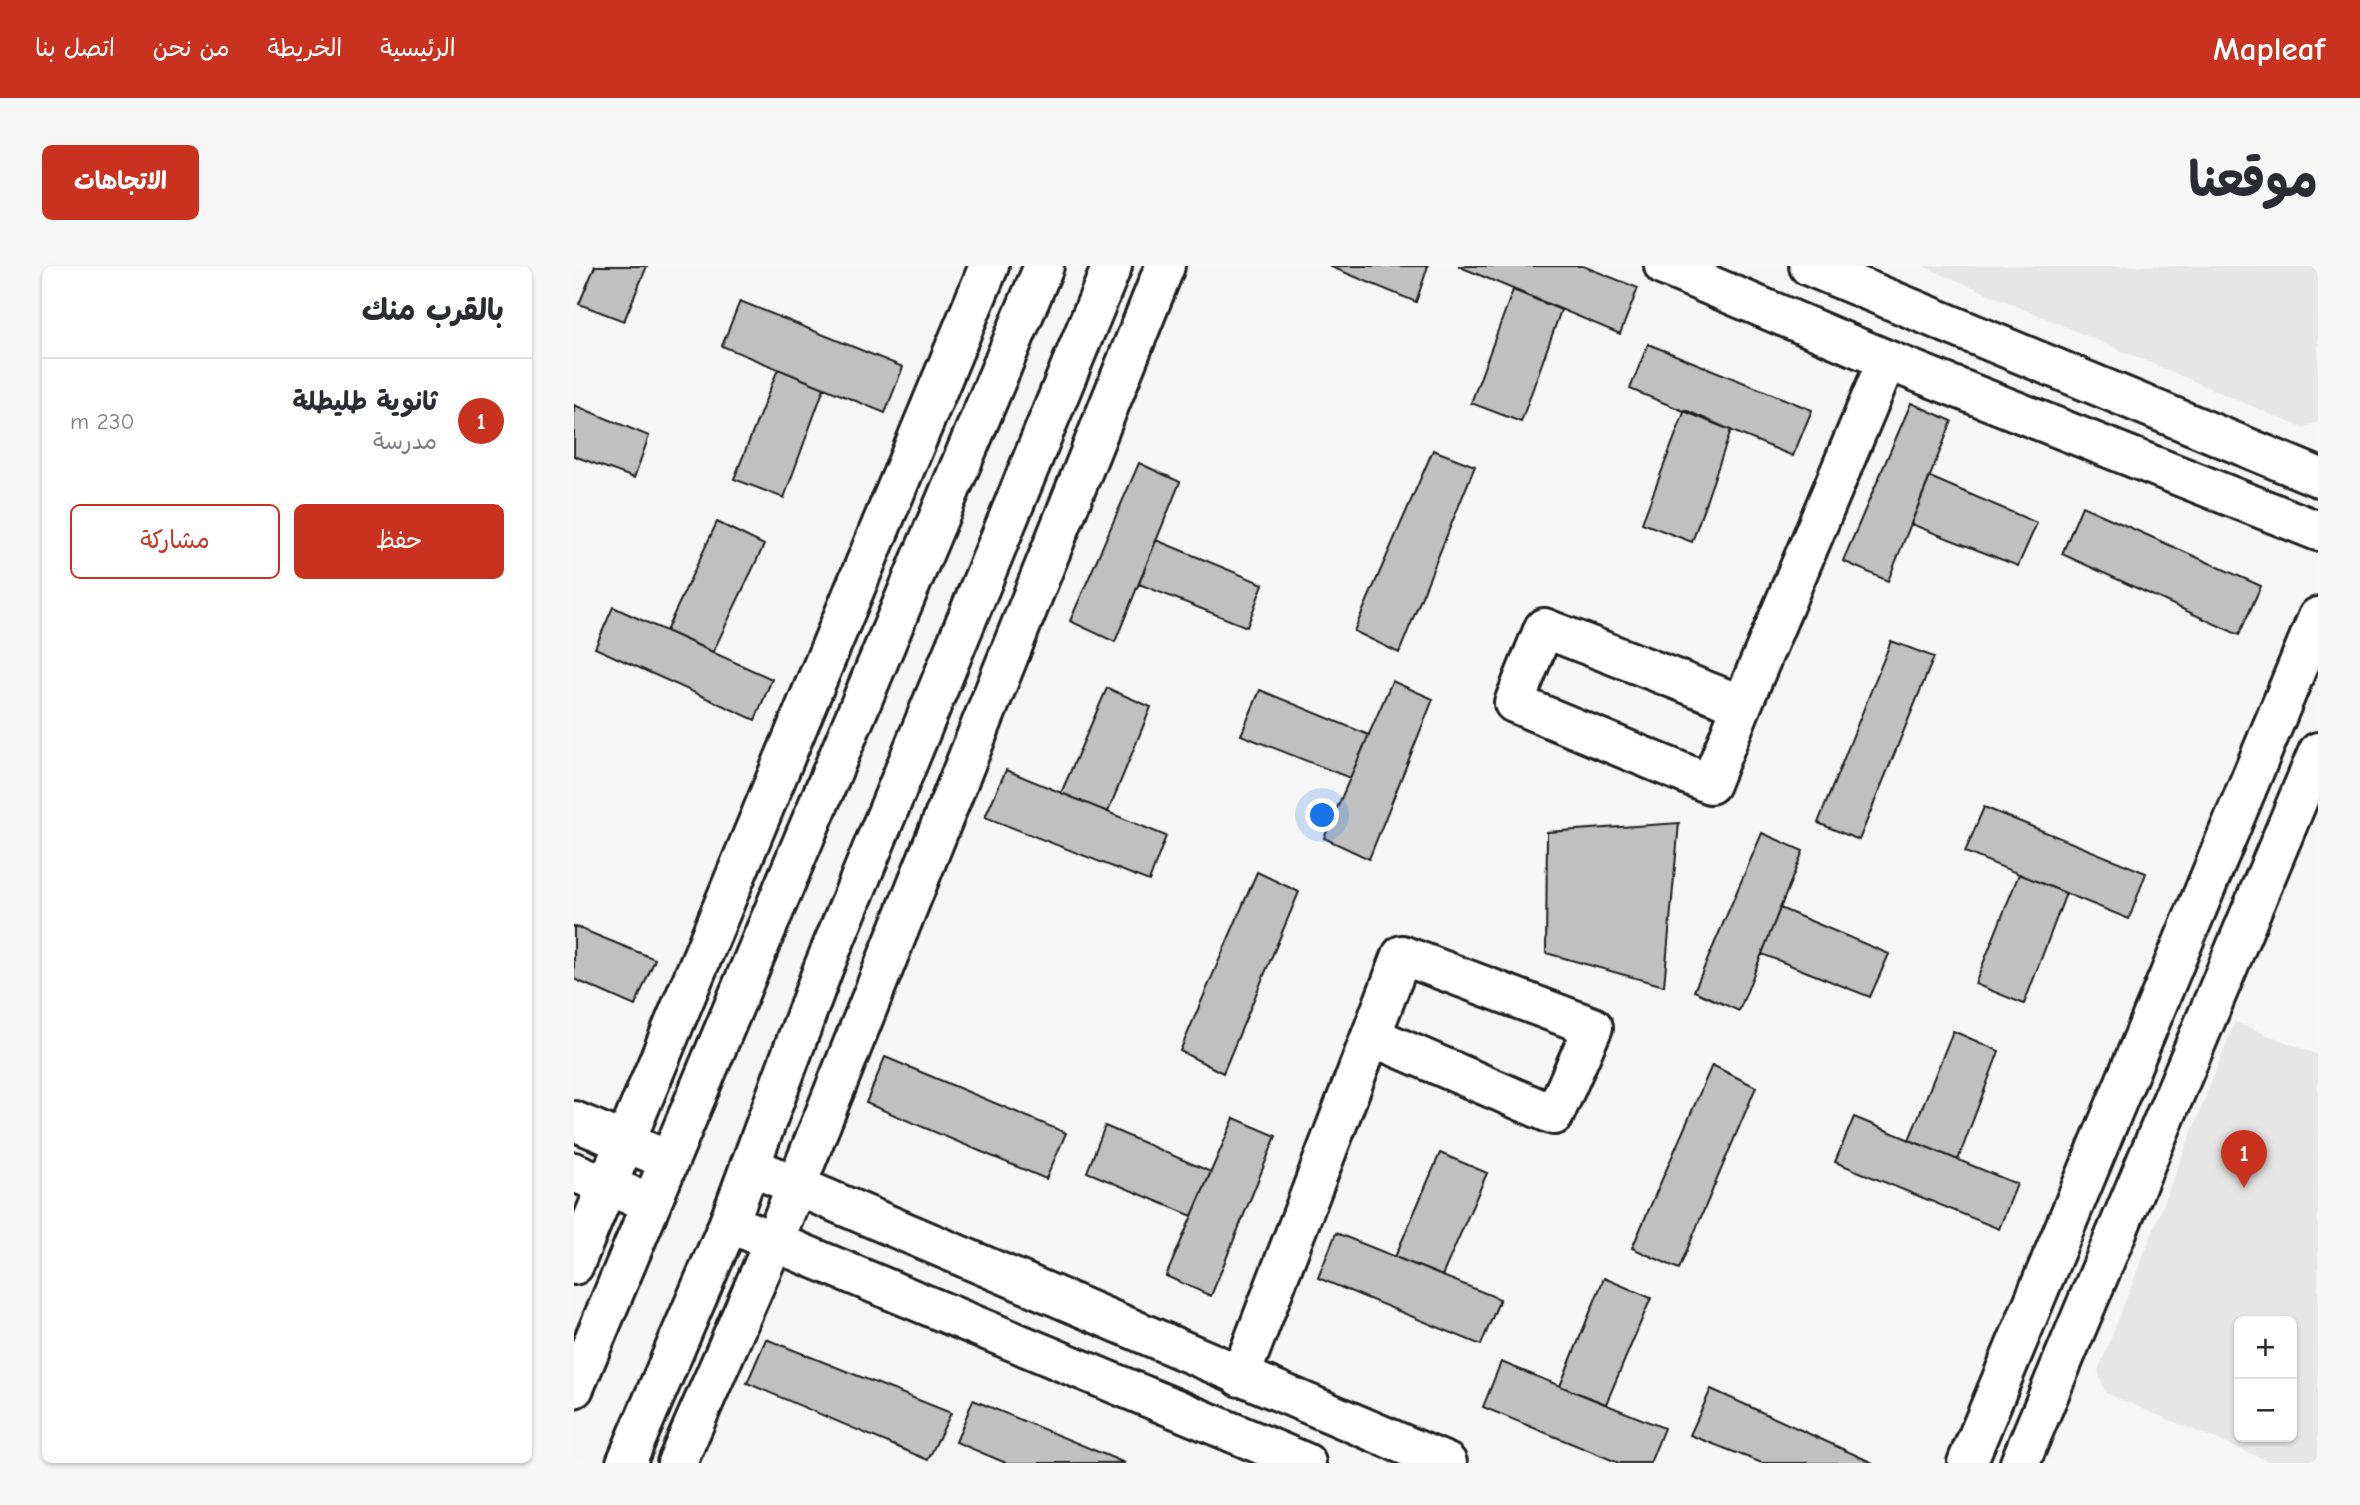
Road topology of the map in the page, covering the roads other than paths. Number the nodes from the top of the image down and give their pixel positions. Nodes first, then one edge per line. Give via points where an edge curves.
1 (989, 266) edge
2 (1044, 266) edge
3 (1111, 266) edge
4 (1165, 266) edge
5 (1664, 266) edge
6 (1809, 266) edge
7 (1887, 360) junction
8 (2318, 477) edge
9 (2318, 531) edge
10 (2318, 617) edge
11 (1742, 705) junction
12 (2318, 752) edge
13 (1371, 1037) junction
14 (574, 1121) edge
15 (626, 1143) junction
16 (669, 1161) junction
17 (750, 1166) junction
18 (590, 1179) edge
19 (795, 1185) junction
20 (651, 1204) junction
21 (729, 1223) junction
22 (774, 1241) junction
23 (574, 1265) edge
24 (1240, 1377) junction
25 (574, 1388) edge
26 (626, 1463) edge
27 (677, 1463) edge
28 (1306, 1463) edge
29 (1447, 1463) edge
30 (1967, 1463) edge
31 (2020, 1463) edge

1 - 15 main road
2 - 16 main road
3 - 17 main road via 822,969
4 - 19 main road
5 - 7 main road
6 - 8 main road
7 - 9 main road
7 - 11 main road
10 - 30 main road
11 - 11 main road via 1544,628 1514,703 1710,784
12 - 31 main road
13 - 13 main road via 1554,1115 1593,1027 1402,955
13 - 24 main road
14 - 15 main road
15 - 16 main road
15 - 18 main road
16 - 20 main road
17 - 19 main road
17 - 21 main road
18 - 20 main road
18 - 23 main road
19 - 22 main road
19 - 24 main road
20 - 25 main road
21 - 22 main road
21 - 26 main road
22 - 27 main road
22 - 28 main road
24 - 29 main road

